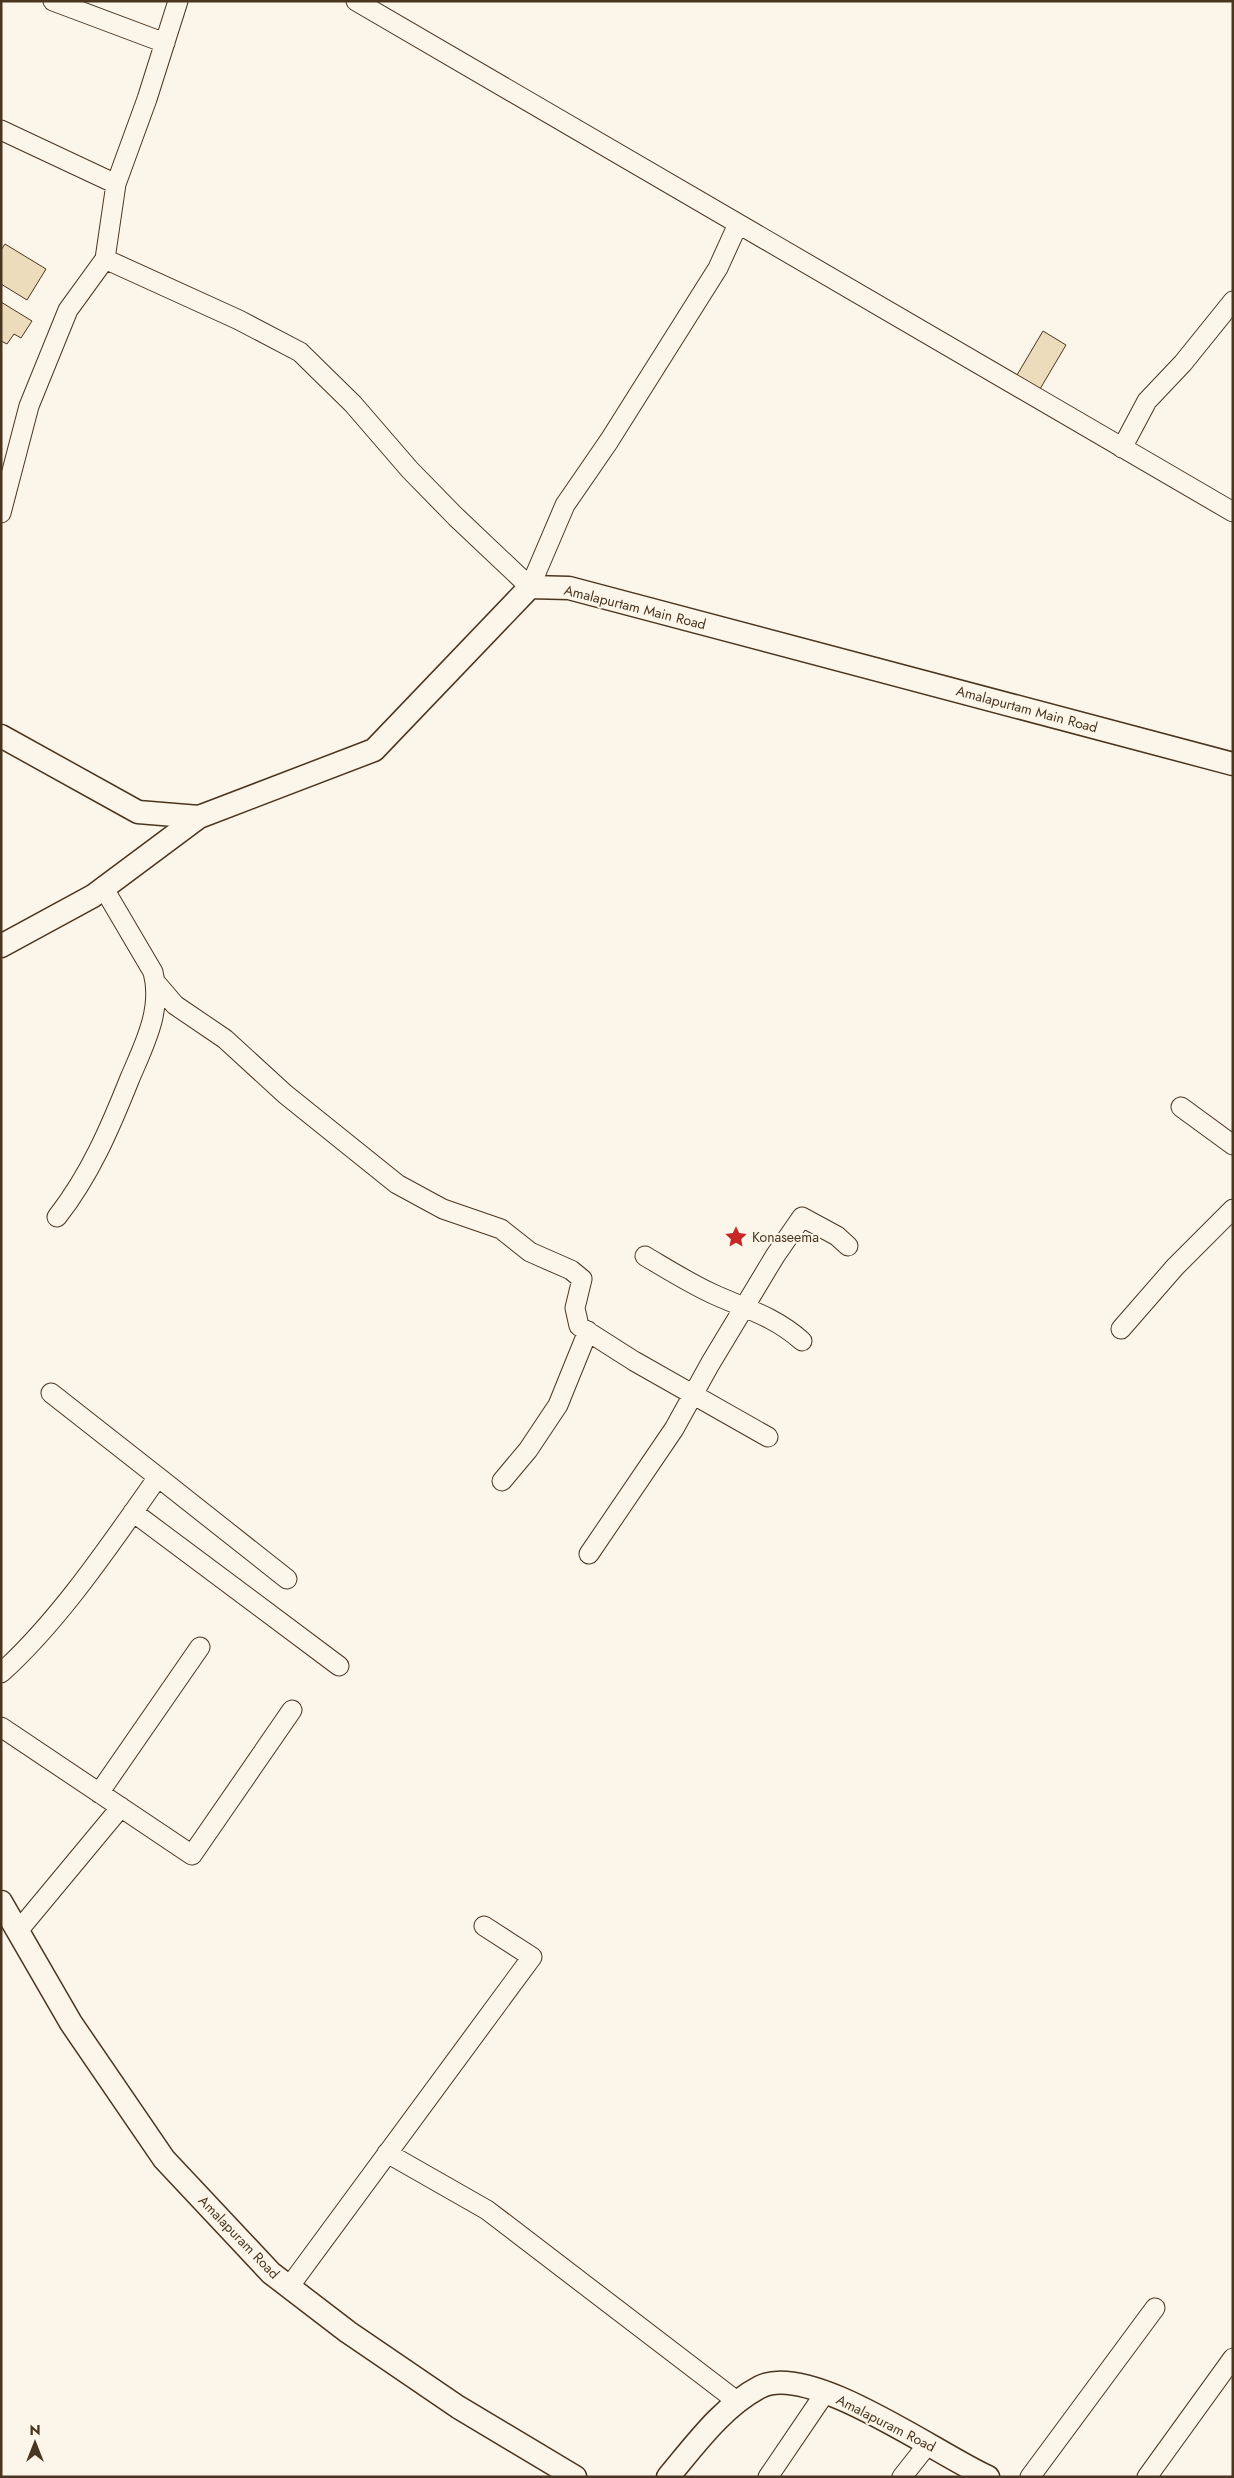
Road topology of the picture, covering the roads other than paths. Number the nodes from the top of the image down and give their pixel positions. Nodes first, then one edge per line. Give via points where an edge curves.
1 (53, 1) edge
2 (178, 1) edge
3 (356, 1) edge
4 (165, 43) junction
5 (1, 130) edge
6 (116, 184) junction
7 (738, 224) junction
8 (105, 259) junction
9 (1233, 301) edge
10 (1122, 448) junction
11 (1233, 512) edge
12 (1, 513) edge
13 (530, 587) junction
14 (1, 736) edge
15 (1233, 764) edge
16 (199, 816) junction
17 (103, 888) junction
18 (1, 946) edge
19 (157, 984) junction
20 (1181, 1107) dead end
21 (1233, 1146) edge
22 (1233, 1209) edge
23 (57, 1217) dead end
24 (848, 1246) dead end
25 (645, 1256) dead end
26 (746, 1306) junction
27 (1121, 1329) dead end
28 (588, 1331) junction
29 (802, 1341) dead end
30 (51, 1393) dead end
31 (692, 1394) junction
32 (768, 1437) dead end
33 (158, 1477) junction
34 (502, 1481) dead end
35 (133, 1512) junction
36 (590, 1554) dead end
37 (287, 1578) dead end
38 (200, 1647) dead end
39 (339, 1666) dead end
40 (1, 1673) edge
41 (292, 1710) dead end
42 (1, 1727) edge
43 (99, 1793) junction
44 (121, 1807) junction
45 (1, 1902) edge
46 (484, 1926) dead end
47 (18, 1930) junction
48 (387, 2153) junction
49 (289, 2287) junction
50 (1155, 2308) dead end
51 (1233, 2358) edge
52 (825, 2393) junction
53 (738, 2402) junction
54 (928, 2444) junction
55 (574, 2477) edge
56 (668, 2477) edge
57 (768, 2477) edge
58 (902, 2477) edge
59 (988, 2477) edge
60 (1030, 2477) edge
61 (1148, 2477) edge

1 - 4 street
2 - 4 street
3 - 7 street
4 - 6 street
5 - 6 street
6 - 8 street
7 - 10 street
7 - 13 street via 718,268 610,441 565,505
8 - 12 street via 68,310 29,406
8 - 13 street via 239,320 300,352 456,518
9 - 10 street via 1183,363 1147,401
10 - 11 street
13 - 15 street, Amalapurtam Main Road via 569,588
13 - 16 street via 374,750
14 - 16 street via 138,812
16 - 17 street
17 - 18 street
17 - 19 street via 154,972
19 - 23 street via 149,1036 123,1098 93,1164
19 - 28 street via 175,1005 225,1039 285,1094 397,1184 443,1209 502,1229 530,1252 577,1274 582,1279 575,1308 579,1326
20 - 21 street
22 - 27 street via 1175,1267
24 - 26 street via 837,1236 802,1217
25 - 26 street via 696,1286
26 - 29 street via 787,1328
26 - 31 street
28 - 31 street
28 - 34 street via 558,1405 528,1450
30 - 33 street
31 - 32 street
31 - 36 street via 674,1429
33 - 35 street
33 - 37 street
35 - 39 street
35 - 40 street via 26,1650
38 - 43 street
41 - 44 street via 192,1855
42 - 43 street
43 - 44 street
44 - 47 street
45 - 47 street, Amalapuram Road
46 - 48 street via 532,1957
47 - 49 street, Amalapuram Road via 71,2022 164,2159 271,2273
48 - 49 street
48 - 53 street via 487,2210
49 - 55 street, Amalapuram Road via 348,2332 458,2407
50 - 60 street
51 - 61 street
52 - 53 street, Amalapuram Road via 780,2382 762,2386
52 - 54 street, Amalapuram Road
52 - 57 street
53 - 56 street, Amalapuram Road via 716,2421
54 - 58 street
54 - 59 street, Amalapuram Road

